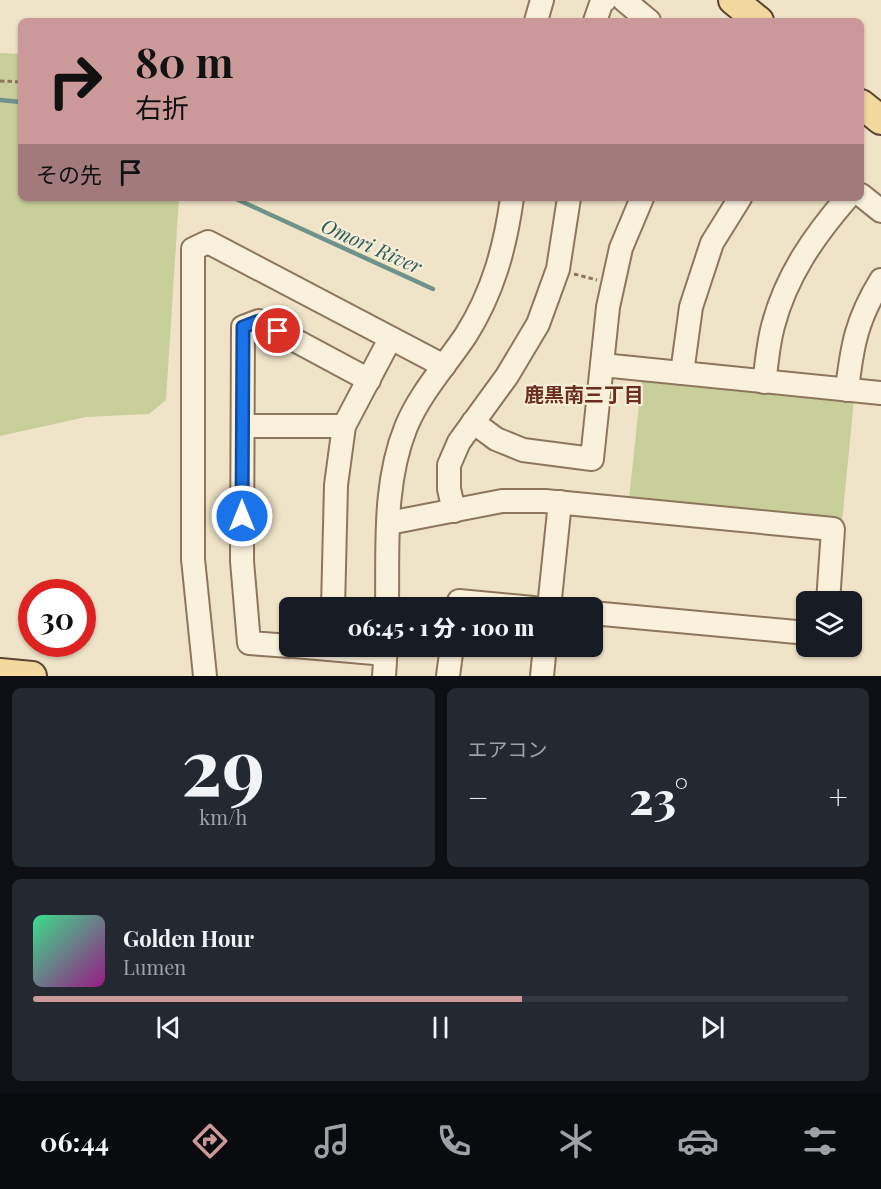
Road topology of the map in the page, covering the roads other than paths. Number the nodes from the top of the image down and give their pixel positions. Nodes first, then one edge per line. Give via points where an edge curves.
1 (542, 0) edge
2 (605, 0) edge
3 (624, 0) edge
4 (733, 0) edge
5 (537, 18) edge
6 (596, 18) edge
7 (645, 18) edge
8 (755, 18) edge
9 (864, 106) edge
10 (881, 120) edge
11 (864, 197) edge
12 (512, 201) edge
13 (569, 201) edge
14 (641, 201) edge
15 (738, 201) edge
16 (844, 201) edge
17 (881, 211) edge
18 (881, 280) edge
19 (390, 339) junction
20 (602, 365) junction
21 (444, 366) junction
22 (682, 373) junction
23 (369, 380) junction
24 (764, 382) junction
25 (847, 390) junction
26 (881, 393) edge
27 (473, 422) junction
28 (243, 426) junction
29 (344, 426) junction
30 (560, 502) junction
31 (454, 511) junction
32 (389, 523) junction
33 (829, 591) edge
34 (333, 597) edge
35 (387, 597) edge
36 (550, 597) edge
37 (603, 614) edge
38 (796, 632) edge
39 (279, 645) edge
40 (451, 657) edge
41 (544, 657) edge
42 (0, 673) edge
43 (32, 676) edge
44 (205, 676) edge
45 (448, 676) edge
46 (542, 676) edge

1 - 5 street
2 - 6 street
3 - 7 street
4 - 8 main road
9 - 10 main road
11 - 17 street
12 - 21 street via 505,245 491,288
13 - 27 street via 558,269 538,324
14 - 20 street via 621,248 608,306
15 - 22 street via 712,243 691,308
16 - 24 street via 819,230 791,275 772,326
18 - 25 street via 864,306 852,347
19 - 21 street
19 - 23 street
19 - 44 street via 208,242 193,249 193,559
20 - 22 street
20 - 27 street via 591,459 523,450 496,439
21 - 32 street via 414,410 400,444 392,475
22 - 24 street
23 - 28 street via 259,321 243,327
23 - 29 street
24 - 25 street
25 - 26 street
27 - 31 street via 449,465
28 - 29 street
28 - 39 street via 242,561 249,643
29 - 34 street via 336,484
30 - 31 street via 501,501
30 - 33 street via 833,529
30 - 36 street
31 - 32 street
32 - 35 street
37 - 38 street
40 - 45 street
41 - 46 street
42 - 43 main road

